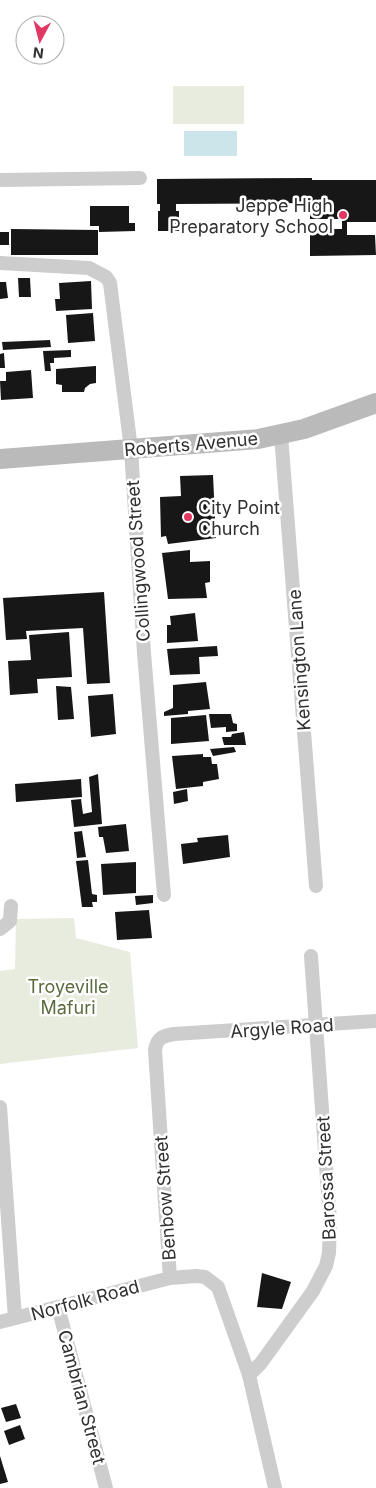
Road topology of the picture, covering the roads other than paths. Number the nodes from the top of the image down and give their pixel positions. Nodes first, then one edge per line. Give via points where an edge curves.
1 (140, 178) dead end
2 (0, 180) edge
3 (0, 263) edge
4 (376, 403) edge
5 (281, 434) junction
6 (131, 449) junction
7 (0, 459) edge
8 (316, 886) dead end
9 (164, 895) dead end
10 (11, 906) dead end
11 (0, 929) edge
12 (311, 956) dead end
13 (376, 1021) edge
14 (316, 1026) junction
15 (187, 1034) joint
16 (0, 1107) edge
17 (170, 1278) junction
18 (58, 1307) junction
19 (14, 1318) junction
20 (0, 1322) edge
21 (249, 1376) junction
22 (106, 1488) edge
23 (275, 1488) edge

1 - 2 street
3 - 6 street, Collingwood Street via 90,268 106,277 110,283
4 - 5 main road, Roberts Avenue via 332,420
5 - 6 main road, Roberts Avenue via 258,439
5 - 8 street, Kensington Lane
6 - 7 main road, Roberts Avenue
6 - 9 street, Collingwood Street
10 - 11 street via 10,921
12 - 14 street, Barossa Street
13 - 14 street, Argyle Road
14 - 15 street, Argyle Road
14 - 21 street, Barossa Street via 330,1220 329,1253 313,1291 262,1363
15 - 17 street, Benbow Street via 161,1037 155,1050
16 - 19 street
17 - 18 street, Norfolk Road
17 - 21 street, Benbow Street via 205,1277 218,1287
18 - 19 street, Norfolk Road
18 - 22 street, Cambrian Street
19 - 20 street, Norfolk Road
21 - 23 street, Benbow Street

